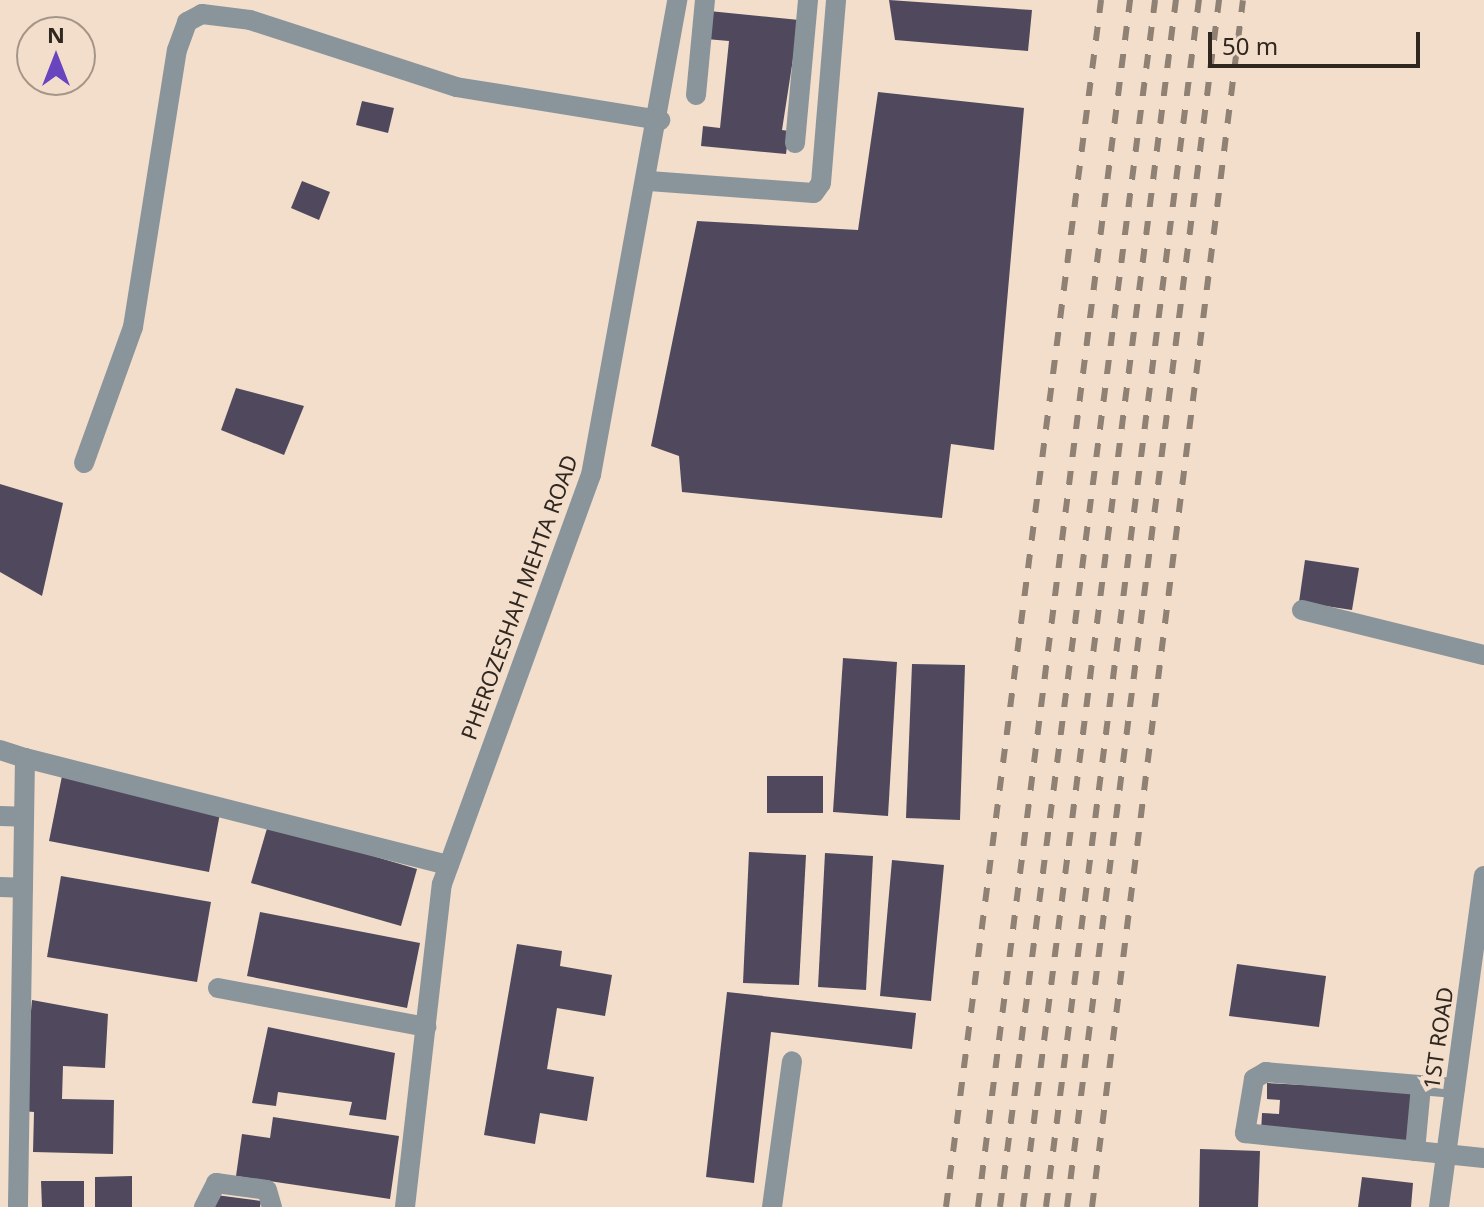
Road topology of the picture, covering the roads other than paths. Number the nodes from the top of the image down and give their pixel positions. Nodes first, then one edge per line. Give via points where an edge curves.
1 (677, 0) edge
2 (705, 0) edge
3 (808, 0) edge
4 (836, 0) edge
5 (696, 95) dead end
6 (660, 120) junction
7 (795, 143) dead end
8 (649, 181) junction
9 (84, 463) dead end
10 (1302, 610) dead end
11 (1484, 655) edge
12 (0, 750) edge
13 (25, 758) junction
14 (0, 816) edge
15 (24, 817) junction
16 (449, 865) junction
17 (1484, 876) edge
18 (0, 887) edge
19 (23, 888) junction
20 (0, 981) edge
21 (21, 983) junction
22 (218, 988) dead end
23 (426, 1027) junction
24 (792, 1061) dead end
25 (10, 1063) edge
26 (1421, 1086) junction
27 (1455, 1088) junction
28 (1415, 1151) junction
29 (1447, 1153) junction
30 (1484, 1158) edge
31 (9, 1162) edge
32 (18, 1207) edge
33 (204, 1207) edge
34 (272, 1207) edge
35 (405, 1207) edge
36 (772, 1207) edge
37 (1439, 1207) edge

1 - 6 street, PHEROZESHAH MEHTA ROAD
2 - 5 street
3 - 7 street
4 - 8 street via 821,183 814,193
6 - 8 street, PHEROZESHAH MEHTA ROAD
6 - 9 street via 456,87 250,20 202,14 187,22 177,50 133,327
8 - 16 street, PHEROZESHAH MEHTA ROAD via 591,475
10 - 11 street
12 - 13 street
13 - 15 street
13 - 16 street
14 - 15 street
15 - 19 street
16 - 23 street, PHEROZESHAH MEHTA ROAD
17 - 27 street, 1ST ROAD
18 - 19 street
19 - 21 street
20 - 21 street
21 - 25 street
22 - 23 street
23 - 35 street, PHEROZESHAH MEHTA ROAD
24 - 36 street
25 - 31 street
26 - 27 street
26 - 28 street
26 - 28 street via 1266,1072 1254,1079 1245,1129 1249,1136
27 - 29 street, 1ST ROAD
28 - 29 street
29 - 30 street
29 - 37 street, 1ST ROAD
31 - 32 street
33 - 34 street via 216,1183 267,1190

